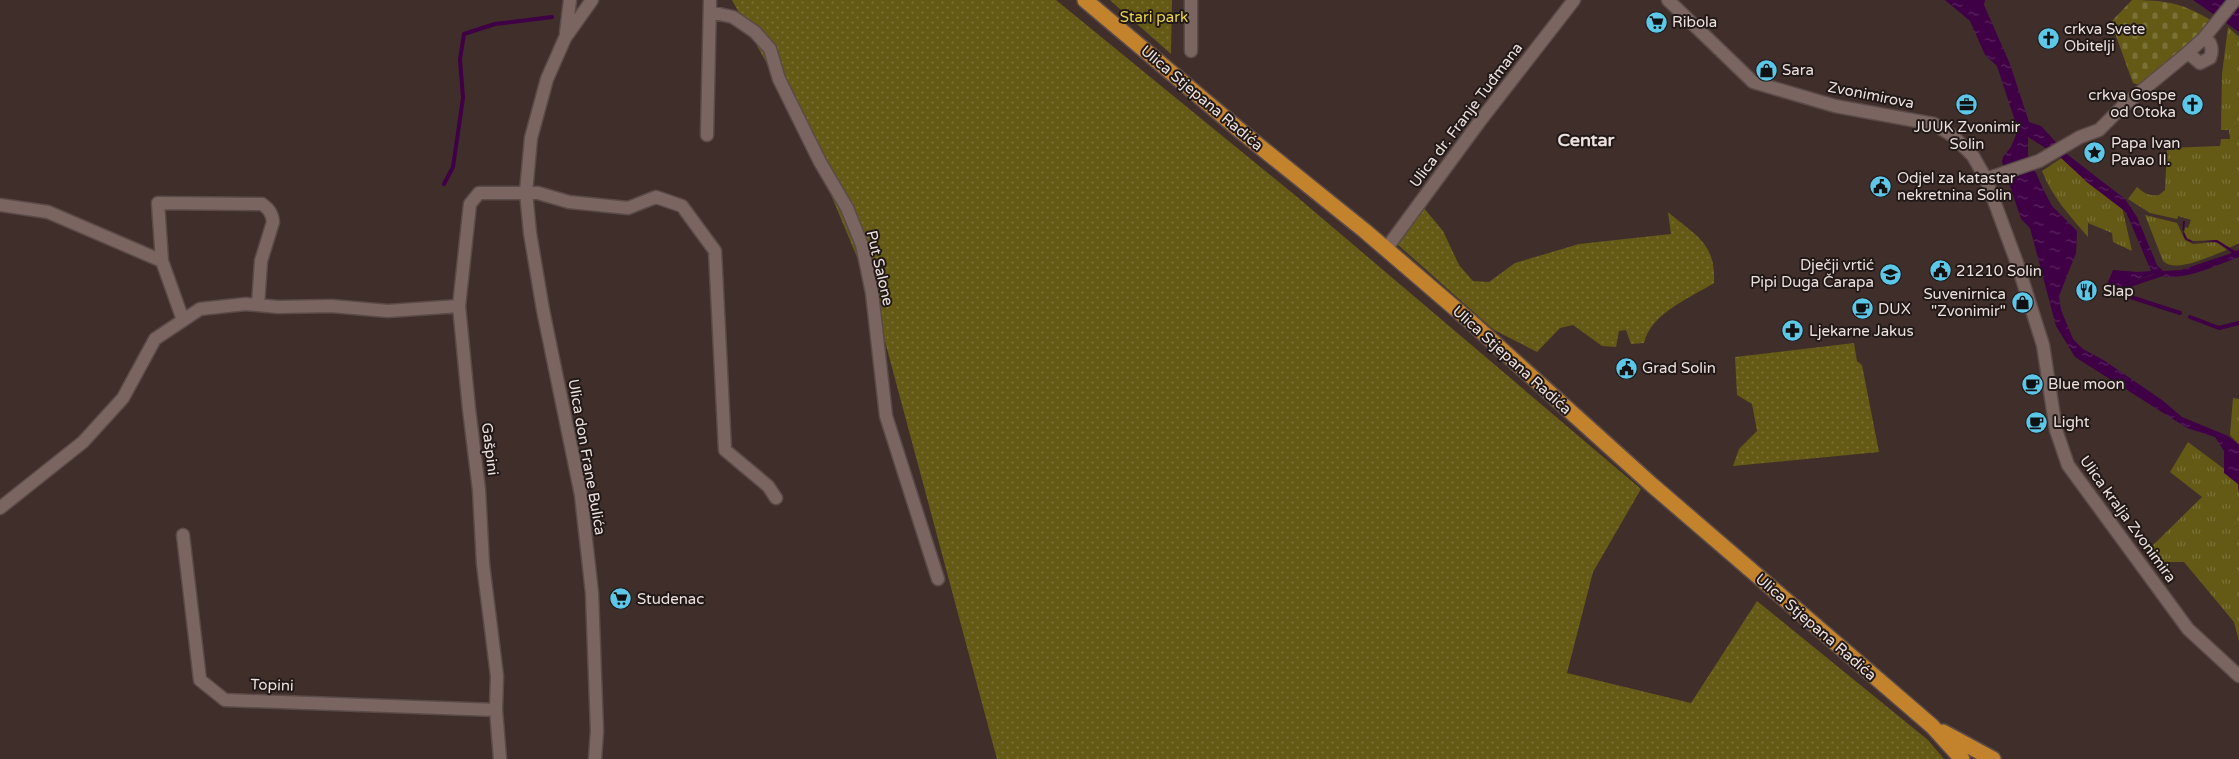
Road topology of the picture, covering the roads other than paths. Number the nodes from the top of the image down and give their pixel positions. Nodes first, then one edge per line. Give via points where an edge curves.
1 (570, 0) edge
2 (592, 0) edge
3 (1085, 0) edge
4 (1191, 0) edge
5 (1574, 0) edge
6 (1668, 0) edge
7 (2235, 0) edge
8 (710, 6) edge
9 (565, 38) junction
10 (2202, 39) junction
11 (1191, 51) dead end
12 (2188, 53) junction
13 (707, 135) dead end
14 (1973, 156) joint
15 (1986, 179) junction
16 (526, 192) junction
17 (0, 205) edge
18 (1386, 249) junction
19 (162, 261) junction
20 (258, 305) junction
21 (459, 306) junction
22 (183, 320) junction
23 (776, 498) dead end
24 (0, 508) edge
25 (183, 535) dead end
26 (938, 579) dead end
27 (2239, 676) edge
28 (496, 710) junction
29 (1932, 726) junction
30 (500, 759) edge
31 (595, 759) edge
32 (1962, 759) edge
33 (1993, 759) edge

1 - 9 street, Ulica don Frane Bulića
2 - 9 street, Ulica don Frane Bulića
3 - 18 main road, Ulica Stjepana Radića
4 - 11 street
5 - 18 street, Ulica dr. Franje Tuđmana
6 - 14 street, Zvonimirova via 1754,82 1835,106 1934,124 1953,136
7 - 10 street
8 - 13 street, Put Salone
8 - 26 street, Put Salone via 755,32 770,48 779,80 847,208 862,245 872,293 886,416
9 - 16 street, Ulica don Frane Bulića via 547,79 531,138
10 - 12 street
10 - 12 street via 2210,43 2210,58 2200,63
12 - 15 street via 2099,130 2039,161
14 - 15 street, Ulica kralja Zvonimira
15 - 27 street, Ulica kralja Zvonimira via 2043,345 2056,430 2068,465 2188,629
16 - 21 street, Gašpini via 479,193 470,204
16 - 23 street via 569,202 628,208 656,197 682,206 714,251 725,450 768,486
16 - 31 street, Ulica don Frane Bulića via 543,310 581,495 592,593 597,731
17 - 19 street via 48,212
18 - 29 main road, Ulica Stjepana Radića via 1667,498
19 - 20 street via 158,203 262,204 268,209 273,222 261,261
19 - 22 street
20 - 21 street via 388,311
20 - 22 street via 200,309
21 - 28 street, Gašpini via 479,490 482,564 496,676
22 - 24 street via 155,339 123,398 83,442
25 - 28 street, Topini via 200,680 225,700
28 - 30 street, Gašpini
29 - 32 main road
29 - 33 main road

